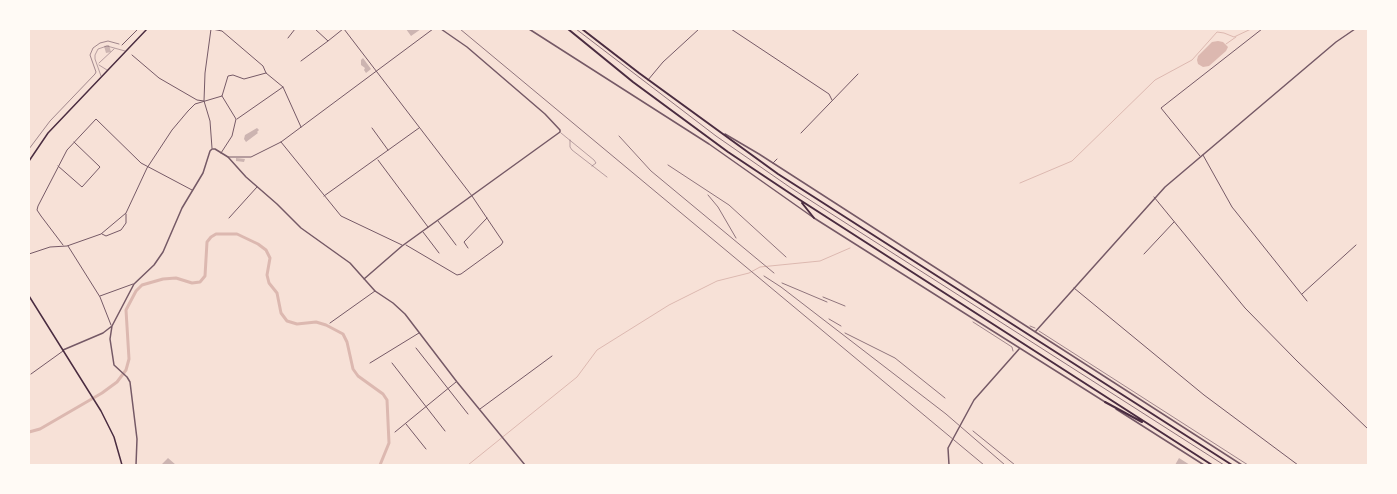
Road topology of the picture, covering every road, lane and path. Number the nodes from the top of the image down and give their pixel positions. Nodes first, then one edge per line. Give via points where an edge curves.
1 (138, 29) edge
2 (147, 29) edge
3 (212, 29) edge
4 (223, 29) edge
5 (295, 29) edge
6 (315, 29) edge
7 (344, 29) edge
8 (432, 29) edge
9 (441, 29) edge
10 (529, 29) edge
11 (568, 29) edge
12 (582, 29) edge
13 (699, 29) edge
14 (731, 29) edge
15 (1262, 29) edge
16 (1355, 29) edge
17 (222, 31) junction
18 (288, 38) dead end
19 (328, 40) junction
20 (122, 45) joint
21 (116, 48) junction
22 (126, 51) junction
23 (132, 55) dead end
24 (301, 61) dead end
25 (98, 65) junction
26 (108, 70) junction
27 (376, 70) junction
28 (266, 73) junction
29 (858, 74) dead end
30 (101, 77) junction
31 (648, 80) junction
32 (283, 87) junction
33 (222, 96) junction
34 (832, 100) junction
35 (204, 101) junction
36 (236, 119) junction
37 (706, 123) junction
38 (301, 127) junction
39 (419, 127) junction
40 (372, 128) dead end
41 (560, 132) junction
42 (801, 133) dead end
43 (570, 140) junction
44 (74, 142) junction
45 (281, 142) junction
46 (29, 149) edge
47 (212, 149) junction
48 (388, 150) junction
49 (221, 152) junction
50 (1203, 154) junction
51 (1201, 156) junction
52 (228, 157) junction
53 (377, 159) junction
54 (776, 159) dead end
55 (29, 161) edge
56 (772, 163) junction
57 (58, 166) junction
58 (592, 166) junction
59 (147, 168) junction
60 (607, 177) dead end
61 (258, 186) junction
62 (193, 190) junction
63 (324, 196) junction
64 (472, 196) junction
65 (1154, 197) junction
66 (800, 200) junction
67 (126, 213) junction
68 (487, 217) junction
69 (229, 218) dead end
70 (814, 218) junction
71 (437, 221) junction
72 (1174, 221) junction
73 (428, 228) junction
74 (422, 231) junction
75 (101, 234) junction
76 (63, 245) junction
77 (403, 245) junction
78 (456, 245) dead end
79 (1356, 245) dead end
80 (67, 246) junction
81 (468, 248) dead end
82 (439, 253) dead end
83 (29, 254) edge
84 (1144, 254) dead end
85 (364, 279) junction
86 (134, 284) junction
87 (1074, 288) junction
88 (375, 291) junction
89 (1301, 295) junction
90 (29, 296) edge
91 (100, 297) junction
92 (1307, 301) dead end
93 (330, 322) dead end
94 (1030, 325) dead end
95 (112, 326) junction
96 (980, 326) dead end
97 (1037, 330) junction
98 (1034, 332) junction
99 (420, 333) junction
100 (416, 348) dead end
101 (1020, 348) junction
102 (63, 350) junction
103 (1014, 355) junction
104 (552, 356) dead end
105 (392, 362) dead end
106 (370, 363) dead end
107 (31, 374) dead end
108 (456, 382) junction
109 (448, 388) junction
110 (1105, 402) junction
111 (426, 407) junction
112 (480, 410) junction
113 (468, 414) dead end
114 (406, 423) junction
115 (1368, 429) edge
116 (1157, 430) junction
117 (445, 431) dead end
118 (395, 432) dead end
119 (426, 448) dead end
120 (122, 465) edge
121 (136, 465) edge
122 (525, 465) edge
123 (949, 465) edge
124 (1204, 465) edge
125 (1212, 465) edge
126 (1232, 465) edge
127 (1242, 465) edge
128 (1248, 465) edge
129 (1298, 465) edge

1 - 20 street
2 - 22 main road
3 - 17 street
3 - 35 street via 205,73
4 - 17 street
5 - 18 street
6 - 19 street
7 - 19 street
7 - 27 street
8 - 27 street
9 - 41 street via 545,114
10 - 70 street via 709,144
11 - 66 highway via 633,82 728,152
12 - 31 highway
13 - 31 street via 663,62
14 - 34 street via 829,94
15 - 51 street via 1161,108
16 - 50 street via 1336,42
17 - 28 street via 263,66
19 - 24 street
20 - 46 path via 108,41 93,48 90,55 95,74 50,121
21 - 22 lane
21 - 25 lane
21 - 25 lane via 107,46 98,49 95,55
22 - 26 main road
23 - 35 street via 159,78 197,100
25 - 26 lane
25 - 30 lane
26 - 30 main road
27 - 38 street
27 - 39 street
28 - 32 street
28 - 33 street via 244,79 230,75 226,78
29 - 34 street
30 - 55 main road via 48,133
31 - 37 highway
32 - 36 street
32 - 38 street
33 - 35 street
33 - 36 street
34 - 42 street
35 - 47 street via 210,121
35 - 59 street via 196,104 180,120
36 - 49 street via 232,136
37 - 56 street
37 - 126 highway via 789,181
38 - 45 street
39 - 48 street
39 - 64 street
40 - 48 street
41 - 43 lane
41 - 64 street
43 - 58 lane via 570,147
43 - 58 lane via 594,160 596,163
44 - 57 street via 66,150
44 - 57 street via 100,167 82,187
44 - 59 street via 96,119
45 - 52 street via 251,157
45 - 63 street
47 - 49 street
47 - 62 street
48 - 53 street
49 - 52 street
50 - 51 street
50 - 89 street via 1232,207
51 - 65 street
52 - 61 street
53 - 63 street
53 - 73 street
54 - 56 street
56 - 98 street
57 - 76 street via 37,210
58 - 60 lane
59 - 62 street
59 - 67 street
61 - 69 street
61 - 85 street via 300,228 346,260
62 - 86 street via 178,215 161,254 154,265
63 - 77 street via 341,216
64 - 68 street
64 - 71 street
65 - 72 street
65 - 87 street
66 - 70 highway
66 - 116 highway
67 - 75 street
67 - 75 street via 126,223 121,230 106,236
68 - 77 street via 503,242 461,274 456,275
68 - 81 street via 464,242
70 - 101 street
71 - 73 street
71 - 78 street
72 - 84 street
72 - 115 street via 1245,308
73 - 74 street
74 - 77 street
74 - 82 street
75 - 80 street
76 - 80 street
76 - 83 street
77 - 85 street
79 - 89 street
80 - 91 street
85 - 88 street
86 - 91 street
86 - 95 street
87 - 97 street
87 - 129 street via 1204,395
88 - 93 street
88 - 99 street via 394,303
89 - 92 street
90 - 102 main road
91 - 95 street
94 - 97 path
95 - 102 street via 103,333
95 - 121 street via 111,353 114,365 130,382 135,422
96 - 103 path via 1012,347
97 - 98 street
97 - 128 path
98 - 127 street
99 - 106 street
99 - 108 street
100 - 109 street
101 - 103 street
101 - 110 street
102 - 107 street
102 - 120 main road via 114,437
103 - 123 street via 978,394 948,448
104 - 112 street
105 - 111 street
108 - 109 street
108 - 112 street
109 - 111 street
109 - 113 street
110 - 116 highway
110 - 124 street
111 - 114 street
111 - 117 street
112 - 122 street
114 - 118 street
114 - 119 street
116 - 125 highway

